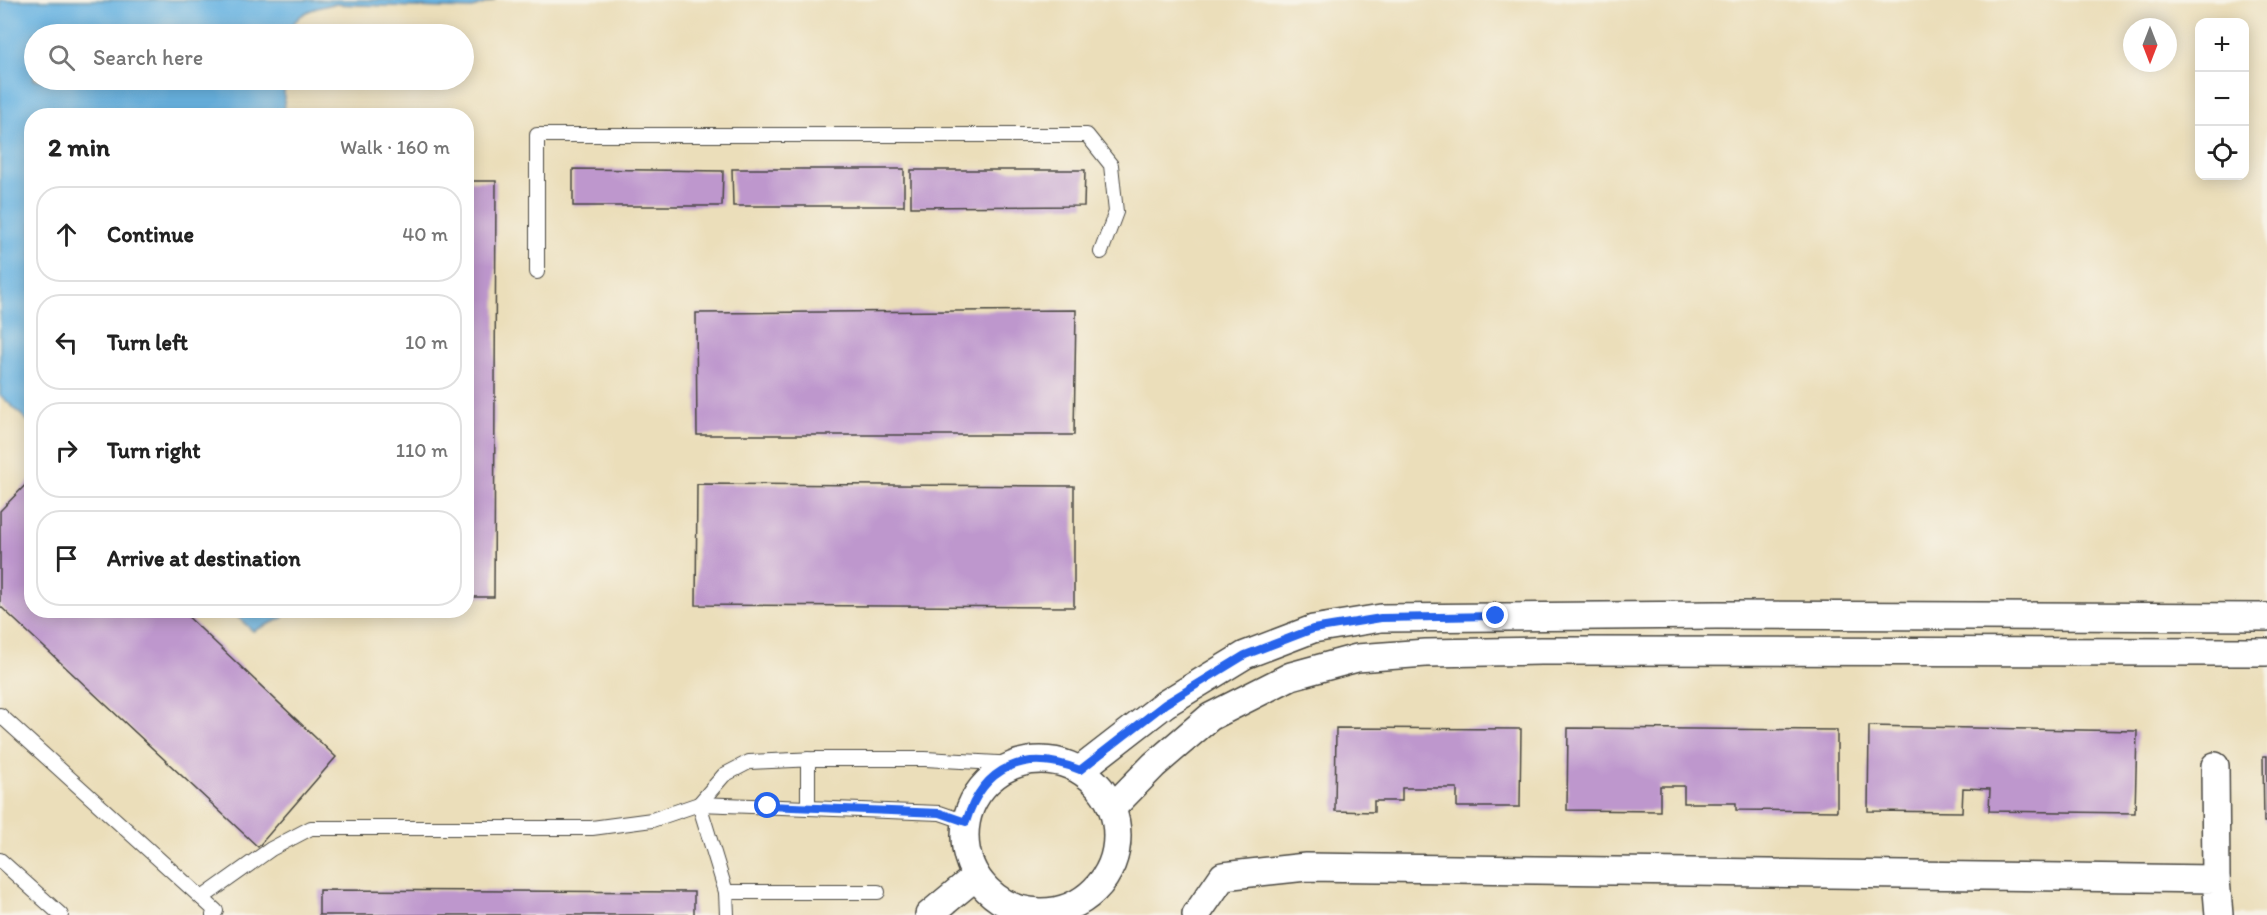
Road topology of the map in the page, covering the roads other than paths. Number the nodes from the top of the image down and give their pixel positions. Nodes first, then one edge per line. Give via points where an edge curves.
1 (1101, 252) dead end
2 (537, 272) dead end
3 (2267, 617) edge
4 (2267, 652) edge
5 (0, 715) edge
6 (808, 759) junction
7 (1016, 764) junction
8 (2215, 766) dead end
9 (1080, 770) junction
10 (699, 804) junction
11 (808, 807) junction
12 (1113, 807) junction
13 (966, 822) junction
14 (0, 860) edge
15 (976, 876) junction
16 (2216, 879) junction
17 (726, 892) junction
18 (878, 892) dead end
19 (202, 898) junction
20 (993, 908) edge
21 (61, 915) edge
22 (213, 915) edge
23 (727, 915) edge
24 (929, 915) edge
25 (1196, 915) edge
26 (2219, 915) edge

1 - 2 lane via 1116,213 1111,165 1087,135 537,135
3 - 9 street via 1381,618 1313,629 1245,655 1165,704
4 - 12 street via 1541,651 1357,658 1291,676 1210,717
5 - 19 lane
6 - 7 lane
6 - 10 lane via 749,762 724,775
6 - 11 lane
7 - 9 street via 1059,761
7 - 13 street via 998,772 983,786
8 - 16 street
9 - 12 street via 1104,792
10 - 11 lane
10 - 17 lane
10 - 19 lane via 652,820 592,828 311,828 271,849
11 - 13 lane via 940,813
12 - 20 street via 1118,827 1111,869 1083,901 1042,913
13 - 15 street via 964,841
14 - 21 lane
15 - 20 street via 987,890
15 - 24 street
16 - 25 street via 1306,867 1223,876
16 - 26 street
17 - 18 lane
17 - 23 lane
19 - 22 lane via 216,911

